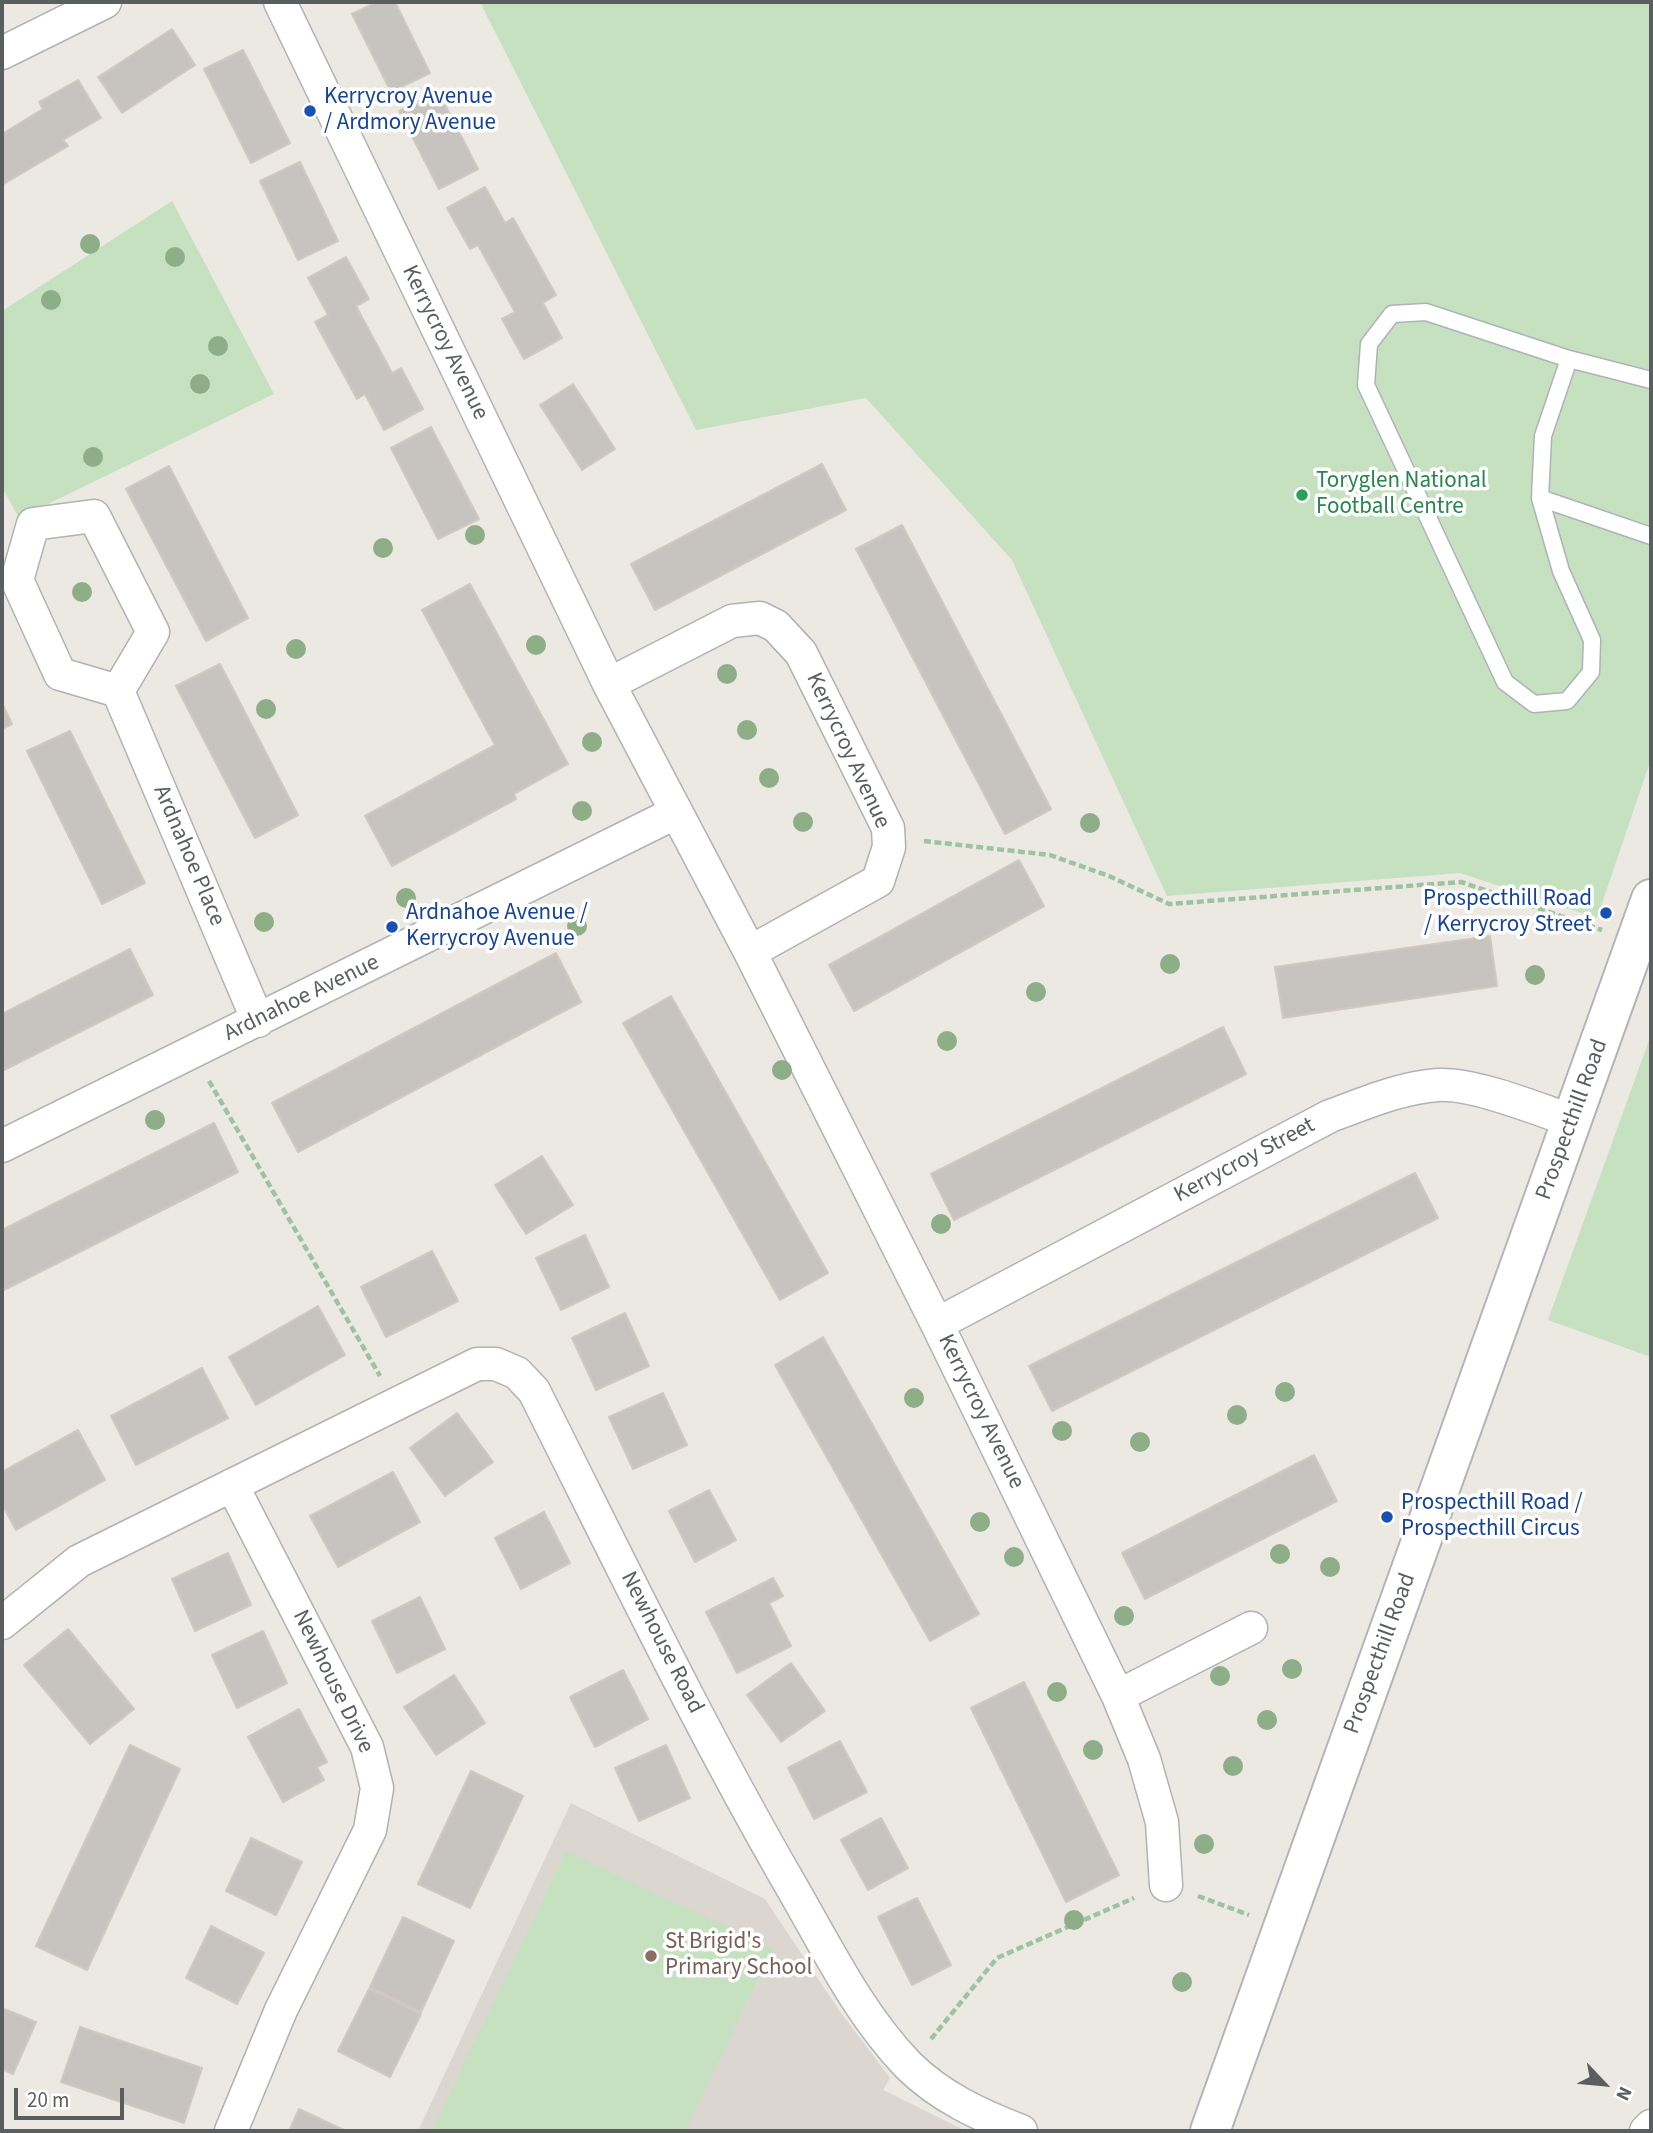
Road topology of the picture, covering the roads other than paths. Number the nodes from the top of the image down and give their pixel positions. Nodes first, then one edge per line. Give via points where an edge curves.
1 (106, 2) edge
2 (280, 2) edge
3 (2, 53) edge
4 (1569, 359) junction
5 (1651, 380) edge
6 (1540, 498) junction
7 (1651, 536) edge
8 (609, 684) junction
9 (118, 691) junction
10 (676, 813) junction
11 (1651, 899) edge
12 (750, 953) junction
13 (258, 1021) junction
14 (1573, 1121) junction
15 (2, 1146) edge
16 (937, 1324) junction
17 (232, 1485) junction
18 (2, 1623) edge
19 (1251, 1628) dead end
20 (1118, 1696) junction
21 (1166, 1885) road end
22 (1651, 2126) edge
23 (232, 2131) edge
24 (1021, 2131) edge
25 (1210, 2131) edge
26 (1646, 2131) edge

1 - 3 street
2 - 8 street, Kerrycroy Avenue
4 - 5 lane
4 - 6 lane via 1543,436
4 - 6 lane via 1426,312 1392,314 1368,344 1366,385 1505,682 1534,704 1567,701 1591,672 1592,640 1561,571
6 - 7 lane
8 - 10 street, Kerrycroy Avenue
8 - 12 street, Kerrycroy Avenue via 732,621 760,618 776,626 801,653 888,828 889,847 878,881
9 - 9 street via 60,674 17,580 33,524 94,516 153,632
9 - 13 street, Ardnahoe Place
10 - 12 street, Kerrycroy Avenue
10 - 13 street, Ardnahoe Avenue
11 - 14 main road, Prospecthill Road
12 - 16 street, Kerrycroy Avenue
13 - 15 street, Ardnahoe Avenue
14 - 16 street, Kerrycroy Street via 1486,1093 1441,1085 1393,1092 1330,1116
14 - 25 main road, Prospecthill Road
16 - 20 street, Kerrycroy Avenue
17 - 18 street via 79,1561
17 - 23 street, Newhouse Drive via 368,1747 377,1788 370,1830 281,2010
17 - 24 street, Newhouse Road via 477,1364 496,1364 517,1373 534,1391 730,1780 875,2026 909,2066 967,2109
19 - 20 street
20 - 21 street, Kerrycroy Avenue via 1144,1759 1162,1822
22 - 26 street

